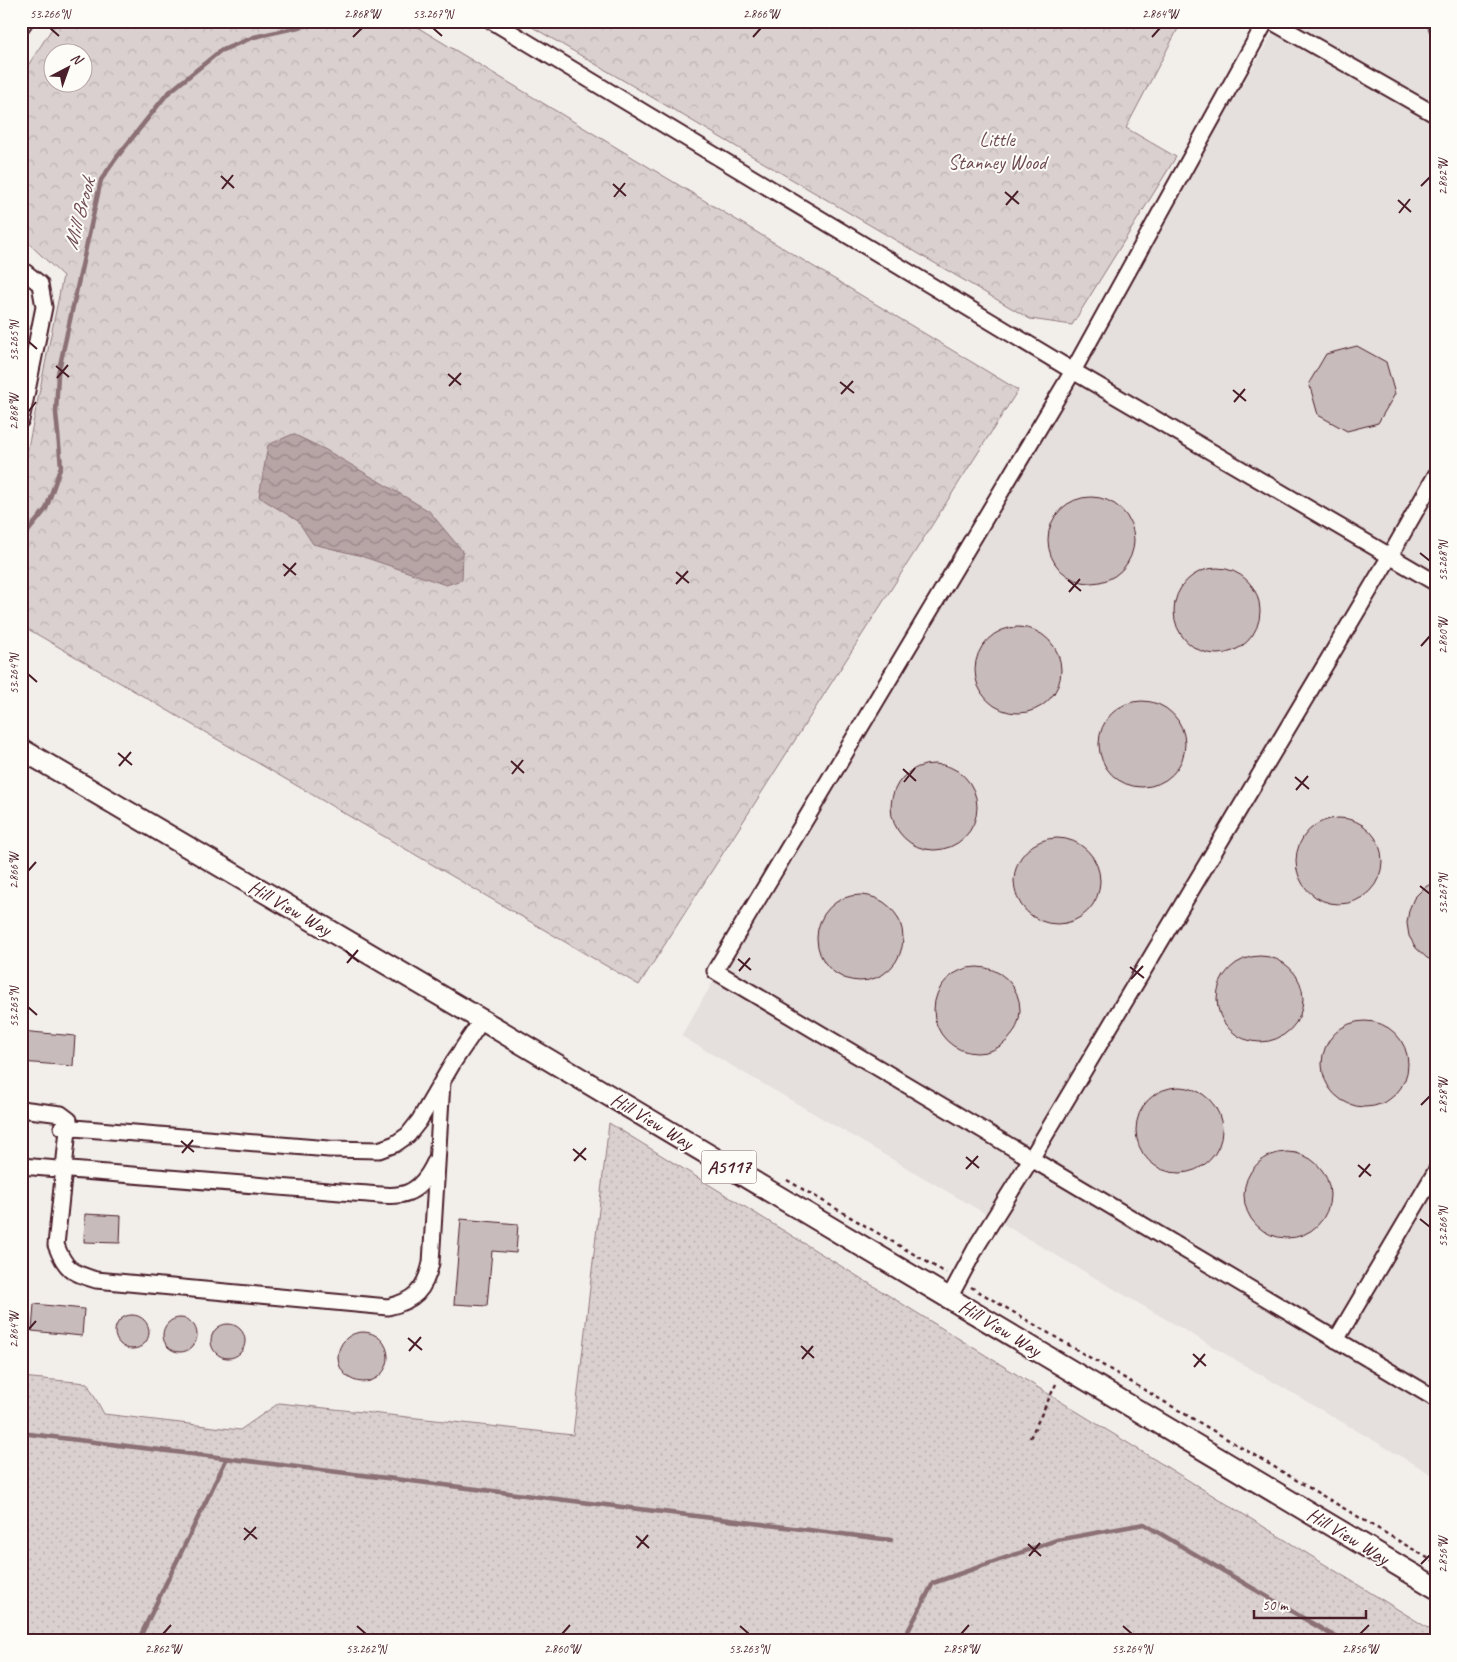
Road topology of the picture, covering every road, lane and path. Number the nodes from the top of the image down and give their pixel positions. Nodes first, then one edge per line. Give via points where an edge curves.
1 (24, 21) edge
2 (492, 21) edge
3 (1266, 21) edge
4 (1272, 21) edge
5 (21, 27) edge
6 (1436, 115) edge
7 (21, 269) edge
8 (1073, 371) junction
9 (21, 420) edge
10 (1436, 475) edge
11 (1390, 556) junction
12 (1436, 583) edge
13 (21, 749) edge
14 (482, 1020) junction
15 (442, 1082) junction
16 (21, 1109) edge
17 (64, 1127) junction
18 (437, 1158) junction
19 (1031, 1158) junction
20 (21, 1166) edge
21 (63, 1169) junction
22 (1436, 1172) edge
23 (949, 1298) junction
24 (1336, 1340) junction
25 (1065, 1367) junction
26 (1436, 1399) edge
27 (1030, 1438) dead end
28 (1436, 1588) edge

1 - 5 lane
2 - 8 lane
3 - 8 lane
4 - 6 lane
7 - 9 lane via 40,284 44,307
8 - 11 lane
8 - 19 lane via 715,971
10 - 11 lane
11 - 12 lane
11 - 19 lane
13 - 14 main road, Hill View Way / A5117
14 - 15 lane
14 - 23 main road, Hill View Way / A5117
15 - 17 lane via 408,1135 379,1150 329,1149
15 - 18 lane
16 - 17 lane via 61,1114 68,1120
17 - 21 lane
18 - 21 lane via 424,1181 413,1192 403,1195
18 - 21 lane via 431,1263 427,1279 412,1299 388,1307 96,1280 77,1275 62,1261 56,1245
19 - 23 lane
19 - 24 lane
20 - 21 lane
22 - 24 lane
23 - 25 main road, Hill View Way / A5117
24 - 26 lane
25 - 27 path
25 - 28 main road, Hill View Way / A5117

